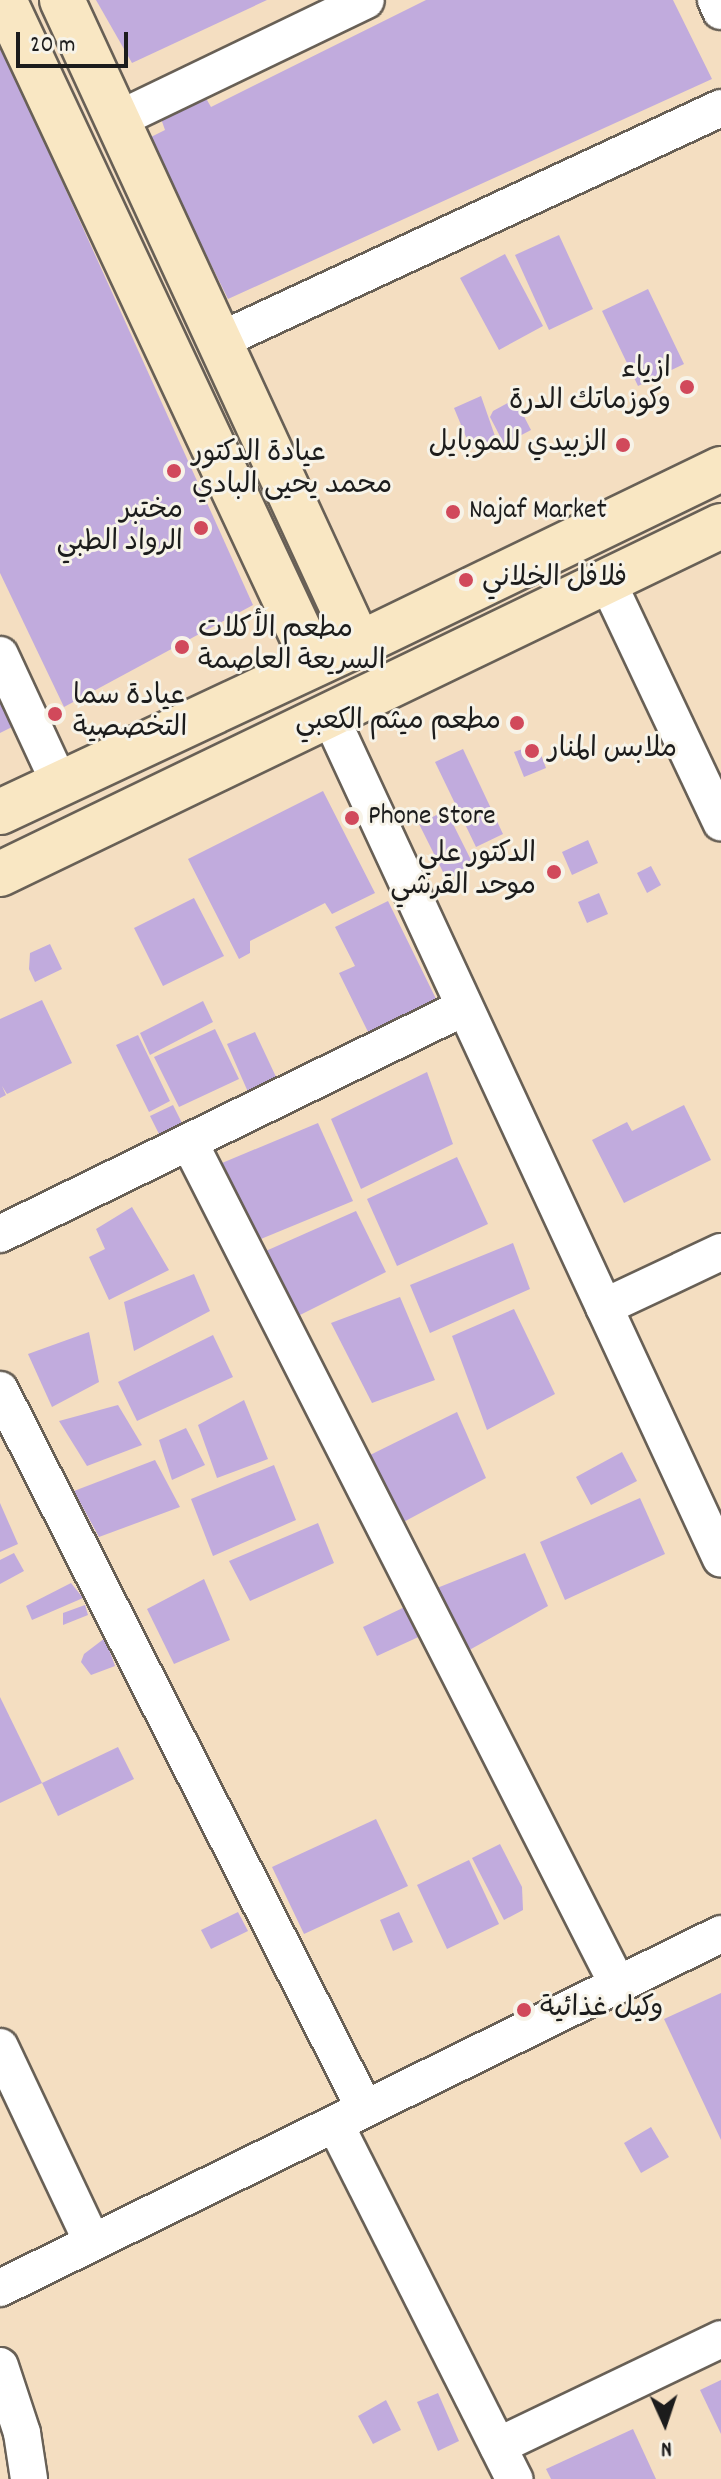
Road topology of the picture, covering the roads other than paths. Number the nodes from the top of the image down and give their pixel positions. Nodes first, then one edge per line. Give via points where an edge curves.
1 (4, 0) edge
2 (62, 0) edge
3 (366, 0) edge
4 (716, 0) edge
5 (721, 11) edge
6 (721, 108) edge
7 (117, 120) junction
8 (219, 341) junction
9 (721, 469) edge
10 (721, 526) edge
11 (607, 581) junction
12 (359, 644) junction
13 (0, 655) edge
14 (315, 664) junction
15 (329, 714) junction
16 (60, 784) junction
17 (718, 807) edge
18 (0, 812) edge
19 (0, 874) edge
20 (465, 1007) junction
21 (189, 1142) junction
22 (0, 1234) edge
23 (721, 1252) edge
24 (604, 1307) junction
25 (0, 1390) edge
26 (721, 1559) edge
27 (721, 1934) edge
28 (618, 1985) junction
29 (0, 2047) edge
30 (350, 2116) junction
31 (92, 2242) junction
32 (0, 2288) edge
33 (721, 2339) edge
34 (0, 2366) edge
35 (498, 2446) junction
36 (29, 2479) edge
37 (514, 2479) edge

1 - 14 main road
2 - 7 main road
3 - 7 street
4 - 5 street
6 - 8 street
7 - 8 main road
8 - 12 main road
9 - 12 main road
10 - 11 main road
11 - 15 main road
11 - 17 street
12 - 14 main road
13 - 16 street
14 - 16 main road
15 - 19 main road
15 - 20 street
16 - 18 main road
20 - 21 street
20 - 24 street
21 - 22 street
21 - 28 street
23 - 24 street
24 - 26 street
25 - 30 street
27 - 28 street
28 - 30 street
29 - 31 street
30 - 31 street
30 - 35 street
31 - 32 street
33 - 35 street
34 - 36 street via 22,2433
35 - 37 street

